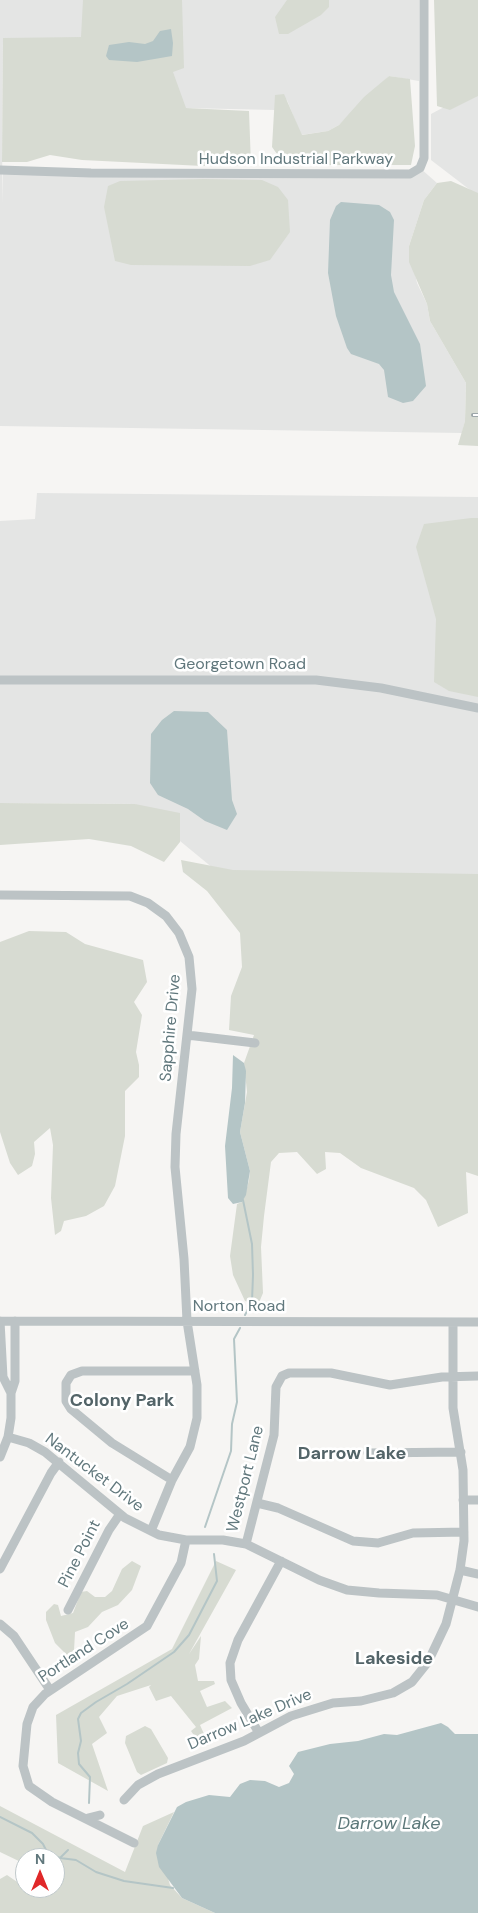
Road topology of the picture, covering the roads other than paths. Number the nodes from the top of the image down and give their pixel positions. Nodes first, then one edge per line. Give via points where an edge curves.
1 (424, 0) edge
2 (0, 170) edge
3 (0, 680) edge
4 (478, 708) edge
5 (0, 895) edge
6 (187, 1035) junction
7 (255, 1043) dead end
8 (0, 1321) edge
9 (15, 1321) junction
10 (186, 1321) junction
11 (453, 1322) junction
12 (478, 1322) edge
13 (195, 1371) junction
14 (453, 1376) junction
15 (478, 1376) edge
16 (11, 1393) junction
17 (8, 1437) junction
18 (461, 1452) junction
19 (368, 1453) dead end
20 (0, 1457) edge
21 (59, 1462) junction
22 (172, 1480) junction
23 (463, 1500) junction
24 (478, 1500) edge
25 (257, 1503) junction
26 (120, 1514) junction
27 (151, 1531) junction
28 (464, 1532) junction
29 (186, 1540) junction
30 (246, 1544) junction
31 (280, 1561) junction
32 (0, 1570) edge
33 (460, 1570) junction
34 (478, 1574) edge
35 (452, 1598) junction
36 (478, 1607) edge
37 (68, 1610) dead end
38 (0, 1624) edge
39 (50, 1690) junction
40 (259, 1732) junction
41 (124, 1800) dead end
42 (100, 1815) dead end
43 (88, 1818) junction
44 (134, 1843) dead end

1 - 2 street, Hudson Industrial Parkway via 424,158 420,168 410,174 92,174
3 - 4 street, Georgetown Road via 316,680 374,687
5 - 6 street, Sapphire Drive via 130,896 156,908 179,933 190,957 192,989
6 - 7 street
6 - 10 street, Sapphire Drive via 175,1161
8 - 9 street, Norton Road
8 - 16 street via 3,1377
9 - 10 street, Norton Road
9 - 16 street via 15,1381
10 - 11 street, Norton Road
10 - 13 street, Sapphire Drive
11 - 12 street, Norton Road
11 - 14 street, Darrow Lake Drive
13 - 22 street, Sapphire Drive via 195,1432
13 - 22 street via 82,1371 71,1375 66,1383 66,1402 71,1409 112,1443
14 - 15 street
14 - 18 street, Darrow Lake Drive via 453,1408
14 - 25 street, Westport Lane via 390,1386 346,1375 294,1373 282,1376 277,1383 274,1435
16 - 17 street
17 - 20 street
17 - 21 street, Nantucket Drive via 38,1447
18 - 19 street
18 - 23 street, Darrow Lake Drive
21 - 26 street, Nantucket Drive
21 - 32 street
22 - 27 street, Sapphire Drive
23 - 24 street
23 - 28 street, Darrow Lake Drive
25 - 28 street via 278,1508 353,1541 378,1543 413,1533
25 - 30 street, Westport Lane
26 - 27 street, Nantucket Drive
26 - 37 street, Pine Point
27 - 29 street, Nantucket Drive
28 - 33 street, Darrow Lake Drive
29 - 30 street, Nantucket Drive
29 - 39 street, Portland Cove via 181,1563 147,1626
30 - 31 street, Nantucket Drive
31 - 35 street, Nantucket Drive via 347,1590 422,1593
31 - 40 street via 238,1640 230,1663 231,1680
33 - 34 street
33 - 35 street, Darrow Lake Drive
35 - 36 street, Nantucket Drive
35 - 40 street, Darrow Lake Drive via 446,1624 434,1652 412,1682 377,1698 318,1706
38 - 39 street via 14,1636
39 - 43 street, Portland Cove via 37,1702 27,1724 24,1776 37,1793
40 - 41 street, Darrow Lake Drive via 244,1741 158,1774 138,1785
42 - 43 street
43 - 44 street, Portland Cove

